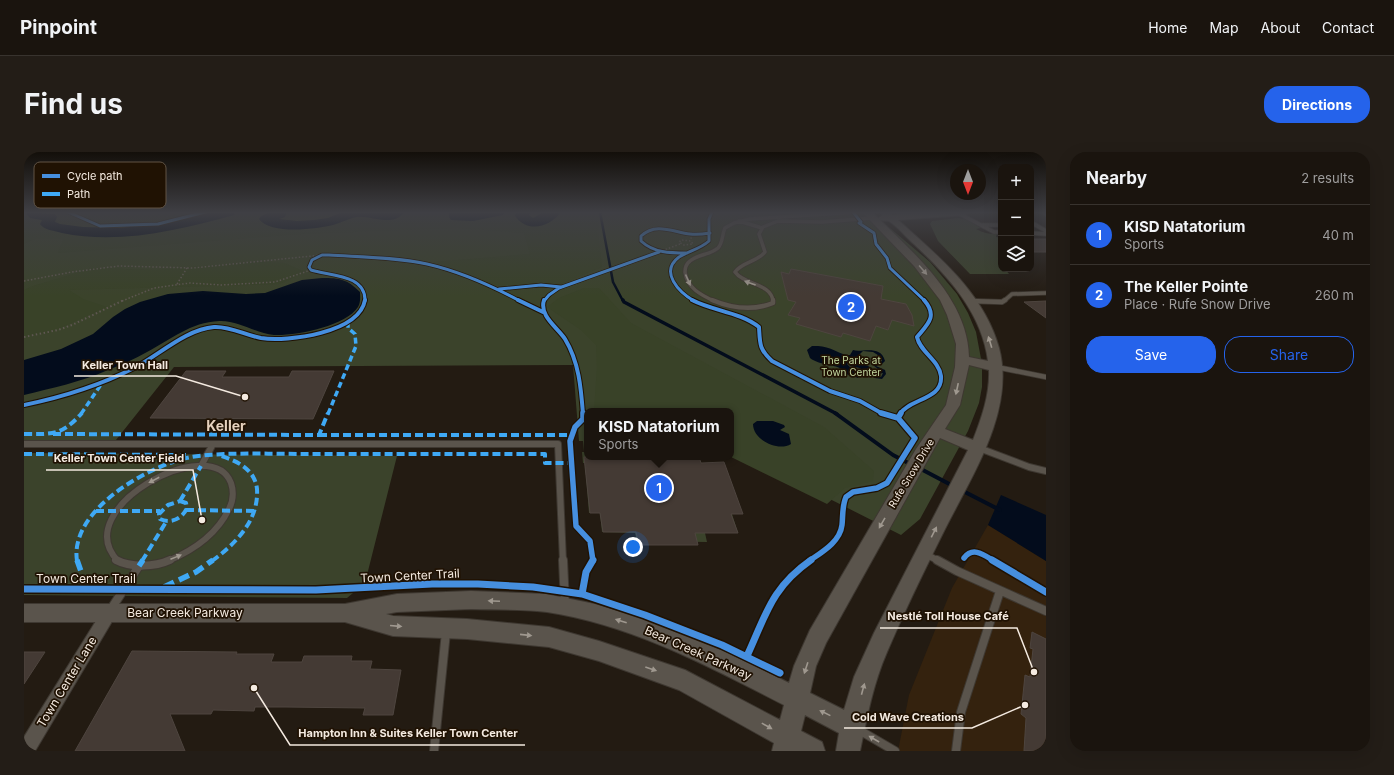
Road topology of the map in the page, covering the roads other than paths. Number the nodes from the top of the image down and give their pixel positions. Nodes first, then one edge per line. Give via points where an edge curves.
1 (722, 240) edge
2 (761, 240) edge
3 (894, 240) edge
4 (913, 240) edge
5 (1046, 293) edge
6 (970, 301) junction
7 (962, 359) junction
8 (995, 367) junction
9 (1046, 377) edge
10 (937, 431) junction
11 (24, 444) edge
12 (214, 444) junction
13 (977, 448) junction
14 (201, 466) junction
15 (1046, 471) edge
16 (923, 553) junction
17 (139, 566) junction
18 (1000, 591) junction
19 (566, 607) junction
20 (1046, 611) edge
21 (24, 613) edge
22 (109, 613) junction
23 (345, 613) junction
24 (447, 628) junction
25 (797, 700) junction
26 (853, 726) junction
27 (786, 744) edge
28 (25, 751) edge
29 (434, 751) edge
30 (813, 751) edge
31 (848, 751) edge
32 (894, 751) edge
33 (956, 751) edge

1 -> 2 lane via 716,249 693,259 685,268 685,276 690,286 704,296 724,304 755,309 773,303 774,299 768,290 743,280 735,272 760,258 765,252
3 -> 7 main road, Rufe Snow Drive via 918,264 945,300 953,315 962,344
4 - 6 main road via 946,271
5 - 6 lane via 1012,294 1002,302
8 -> 6 main road via 988,336
7 - 8 main road
7 -> 10 main road, Rufe Snow Drive via 953,405
8 - 9 lane
8 - 13 main road via 994,396
10 - 13 main road
10 -> 25 main road, Rufe Snow Drive via 818,637 806,666
11 - 12 lane
12 - 14 lane
12 - 19 lane via 558,444
13 - 15 lane
16 -> 13 main road
17 -> 14 lane via 167,561 184,554 211,533 227,513 232,502 232,484 220,471
14 -> 17 lane via 174,470 148,483 126,501 112,518 106,537 111,554 117,561
16 - 18 lane
26 -> 16 main road via 868,669
17 - 22 lane
18 - 20 lane
18 - 33 lane via 961,712
19 -> 23 main road, Bear Creek Parkway via 546,603 472,600 397,604
25 -> 19 main road, Bear Creek Parkway via 655,632 595,613
21 - 22 main road, Bear Creek Parkway
22 - 23 main road, Bear Creek Parkway
22 - 28 street, Town Center Lane
23 -> 24 main road, Bear Creek Parkway via 393,626
24 -> 27 main road, Bear Creek Parkway via 550,637 599,651 685,681
24 - 29 lane
26 -> 25 main road, Bear Creek Parkway
25 - 27 main road, Rufe Snow Drive
26 - 31 main road
32 -> 26 lane
27 - 30 main road, Bear Creek Parkway

